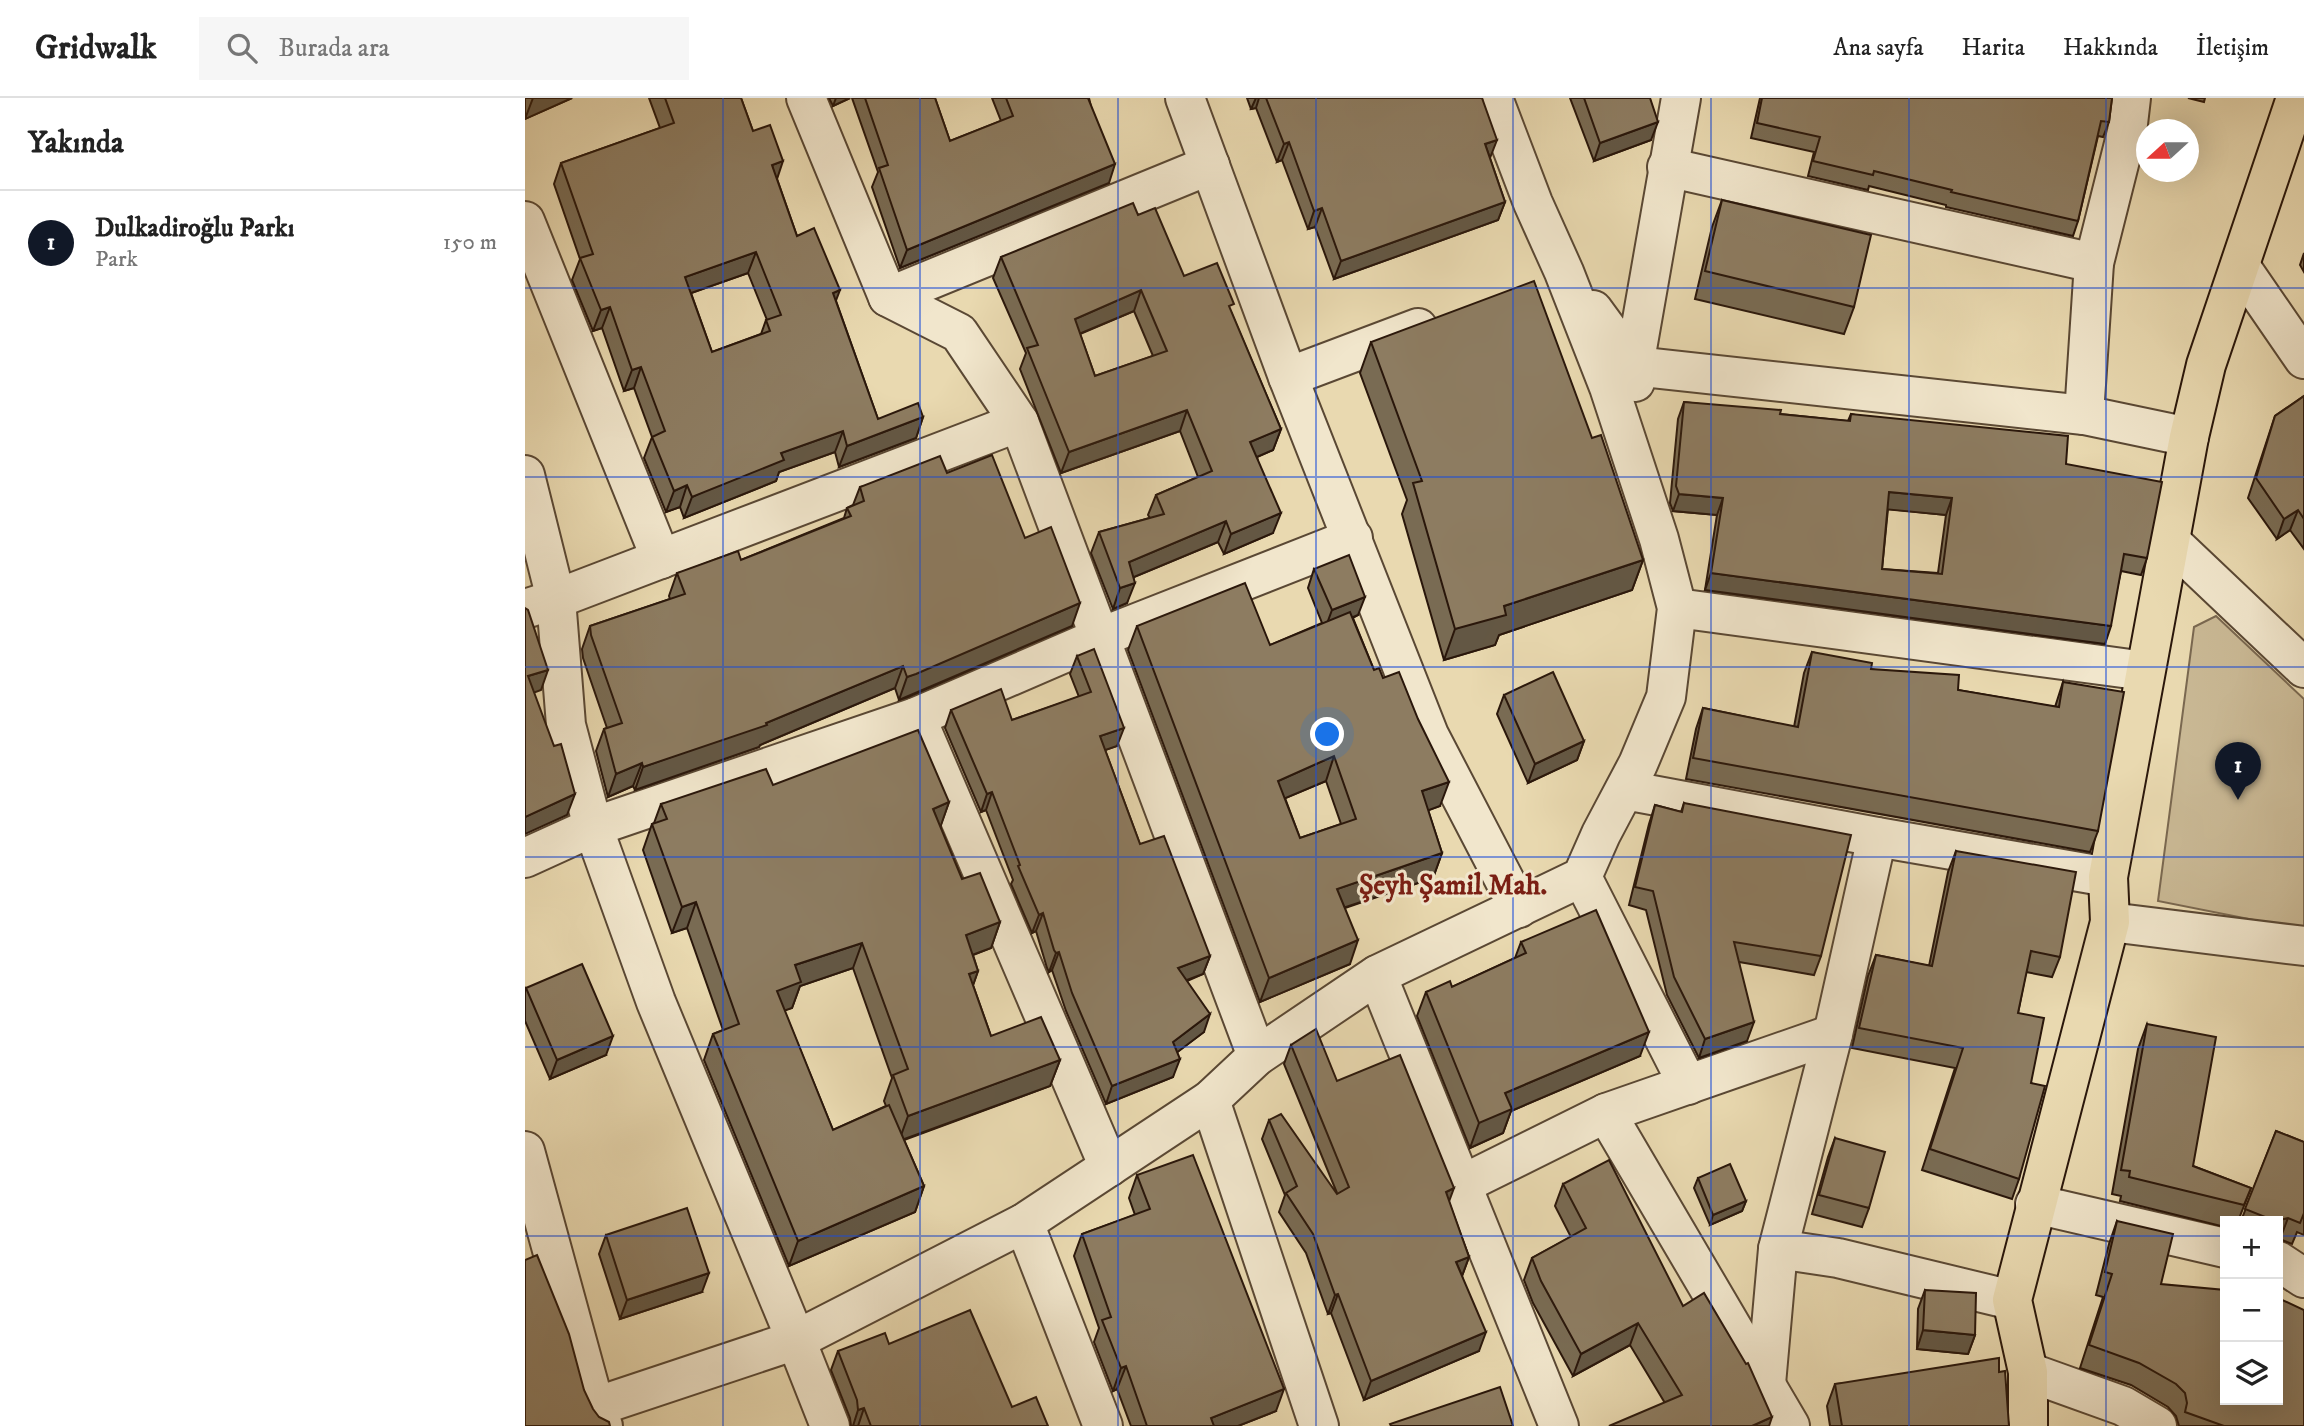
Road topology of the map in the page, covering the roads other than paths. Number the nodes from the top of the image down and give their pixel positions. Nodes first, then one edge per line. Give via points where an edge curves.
1 (806, 98) edge
2 (1185, 98) edge
3 (1493, 98) edge
4 (1681, 98) edge
5 (2131, 98) edge
6 (2296, 98) edge
7 (1210, 164) junction
8 (1667, 167) junction
9 (525, 221) edge
10 (2094, 262) junction
11 (2240, 266) junction
12 (1564, 272) junction
13 (1526, 287) edge
14 (888, 297) junction
15 (1451, 315) edge
16 (2304, 359) edge
17 (1635, 366) junction
18 (1288, 377) junction
19 (2084, 415) junction
20 (1019, 422) junction
21 (2189, 437) junction
22 (525, 475) edge
23 (1640, 482) junction
24 (1353, 538) junction
25 (2170, 541) junction
26 (661, 559) junction
27 (541, 604) edge
28 (1677, 607) junction
29 (1101, 637) junction
30 (2304, 668) edge
31 (2145, 671) junction
32 (916, 717) junction
33 (1625, 790) junction
34 (593, 827) junction
35 (1877, 837) junction
36 (525, 858) edge
37 (1582, 877) junction
38 (2108, 877) junction
39 (1519, 908) junction
40 (2110, 922) junction
41 (2304, 946) edge
42 (1377, 975) junction
43 (1833, 1034) junction
44 (1257, 1056) junction
45 (1688, 1085) junction
46 (1210, 1100) junction
47 (1606, 1113) junction
48 (525, 1151) edge
49 (1109, 1167) junction
50 (1462, 1184) junction
51 (2035, 1204) junction
52 (533, 1209) edge
53 (1024, 1223) junction
54 (2220, 1247) edge
55 (1778, 1249) junction
56 (2283, 1264) edge
57 (2304, 1278) edge
58 (2012, 1300) junction
59 (796, 1340) junction
60 (2028, 1372) junction
61 (1766, 1384) junction
62 (599, 1416) edge
63 (829, 1426) edge
64 (1103, 1426) edge
65 (1319, 1426) edge
66 (1559, 1426) edge
67 (1790, 1426) edge
68 (2028, 1426) edge
69 (2157, 1426) edge

1 - 14 street
2 - 7 street
3 - 12 street
4 - 8 street
5 - 10 street via 2127,132
6 - 11 main road
7 - 14 street
7 - 18 street
8 - 10 street
8 - 17 street
9 - 26 street
10 - 19 street
11 - 16 street
11 - 21 main road via 2206,365
12 - 13 street
12 - 17 street
12 - 23 street
14 - 20 street via 959,334
15 - 18 street
17 - 19 street
17 - 23 street
18 - 24 street
19 - 21 street
20 - 26 street
20 - 29 street
21 - 25 main road
22 - 27 street
23 - 28 street
24 - 29 street
24 - 39 street via 1429,735
25 - 30 street
25 - 31 main road
26 - 27 street
27 - 34 street
28 - 31 street
28 - 33 street via 1666,697
29 - 32 street
29 - 44 street
31 - 38 main road
32 - 34 street
32 - 49 street
33 - 35 street
33 - 37 street
34 - 36 street
34 - 59 street via 656,1002
35 - 38 street
35 - 43 street
37 - 39 street
37 - 45 street
38 - 40 main road
39 - 42 street
40 - 41 street
40 - 51 main road
42 - 44 street
42 - 50 street
43 - 45 street
43 - 55 street
44 - 46 street
45 - 47 street
46 - 49 street
46 - 65 street
47 - 50 street
47 - 61 street
48 - 52 street
49 - 53 street
50 - 66 street
51 - 54 street
51 - 58 main road
52 - 62 street
53 - 59 street
53 - 64 street
55 - 58 street via 1838,1258
55 - 61 street
56 - 57 street
58 - 60 main road
59 - 62 street
59 - 63 street
60 - 68 main road
60 - 69 street via 2123,1406
61 - 67 street

